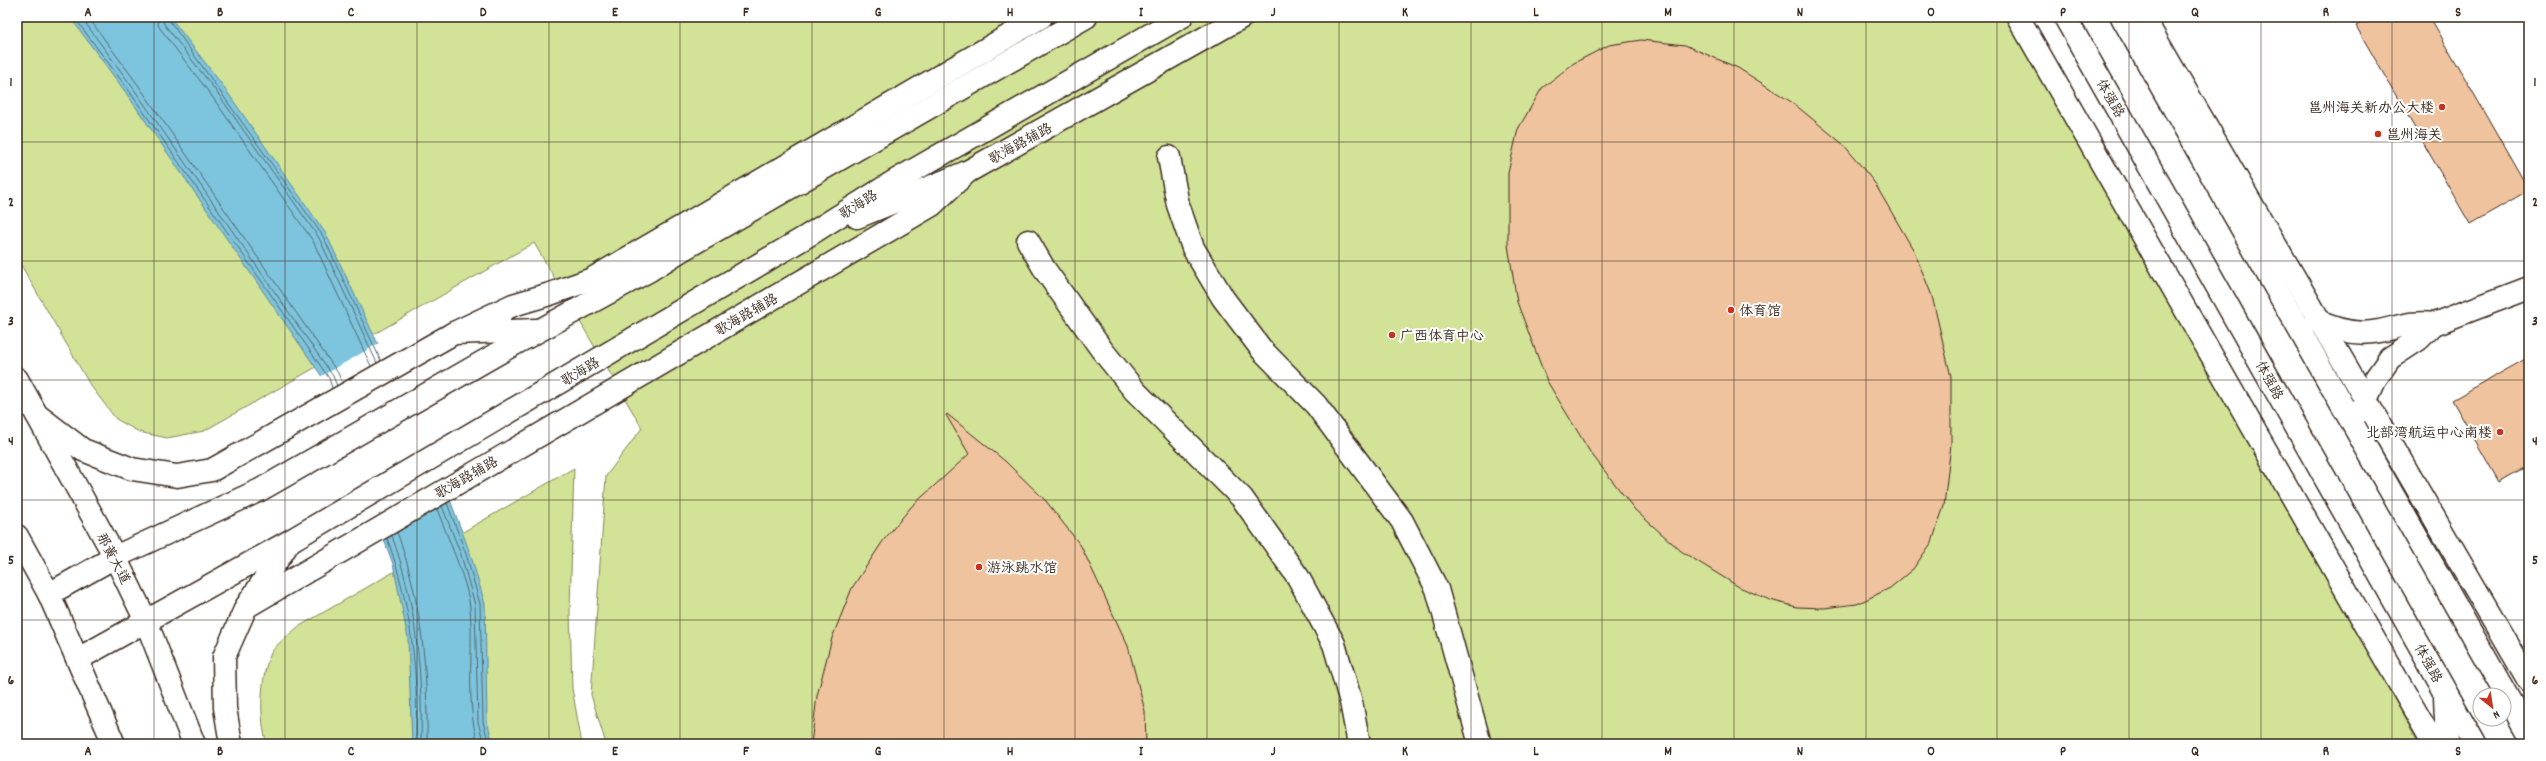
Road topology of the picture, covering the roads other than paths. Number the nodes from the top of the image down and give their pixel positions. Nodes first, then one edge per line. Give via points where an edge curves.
1 (1041, 17) edge
2 (1086, 17) edge
3 (1180, 17) edge
4 (1242, 17) edge
5 (2018, 17) edge
6 (2064, 17) edge
7 (2122, 17) edge
8 (2143, 17) edge
9 (1169, 157) dead end
10 (967, 172) junction
11 (804, 238) junction
12 (1028, 241) dead end
13 (2529, 288) edge
14 (2283, 302) junction
15 (2319, 322) junction
16 (2434, 324) junction
17 (500, 331) junction
18 (17, 379) edge
19 (2364, 401) junction
20 (37, 415) junction
21 (2358, 433) junction
22 (17, 536) edge
23 (290, 541) junction
24 (114, 557) junction
25 (49, 594) junction
26 (246, 607) junction
27 (146, 621) junction
28 (78, 659) junction
29 (2529, 682) edge
30 (2445, 691) junction
31 (104, 721) junction
32 (2529, 735) edge
33 (107, 744) edge
34 (114, 744) edge
35 (194, 744) edge
36 (231, 744) edge
37 (1359, 744) edge
38 (1480, 744) edge
39 (2434, 744) edge
40 (2447, 744) edge
41 (2475, 744) edge

1 - 17 main road via 592,279 513,305
2 - 17 main road via 542,330
3 - 11 main road, 歌海路 via 893,182
4 - 10 main road, 歌海路辅路
5 - 39 main road
6 - 30 main road, 体强路
7 - 14 main road
8 - 15 main road
9 - 38 main road via 1178,205 1193,248 1223,298 1262,350 1316,405 1402,520 1437,589
10 - 11 main road
10 - 26 main road, 歌海路辅路 via 932,205 306,569
11 - 23 main road, 歌海路
12 - 37 main road via 1053,282 1102,350 1136,391 1242,498 1298,577 1334,644 1351,702
13 - 16 main road
14 - 15 main road
14 - 21 main road
15 - 16 main road via 2346,332 2363,333 2416,322
15 - 19 main road
16 - 19 main road via 2419,339 2390,358
17 - 20 main road via 454,333 212,470 177,476 132,469 83,450
17 - 24 main road via 260,490
18 - 20 main road, 那黄大道
19 - 21 main road
19 - 29 main road
20 - 24 main road, 那黄大道
21 - 32 main road
22 - 25 main road
23 - 26 main road
23 - 27 main road, 歌海路
24 - 25 main road
24 - 27 main road, 那黄大道
25 - 28 main road
26 - 36 main road via 224,657 225,708
27 - 28 main road, 歌海路
27 - 35 main road, 那黄大道
28 - 31 main road
30 - 40 main road
30 - 41 main road, 体强路
31 - 33 main road
31 - 34 main road

